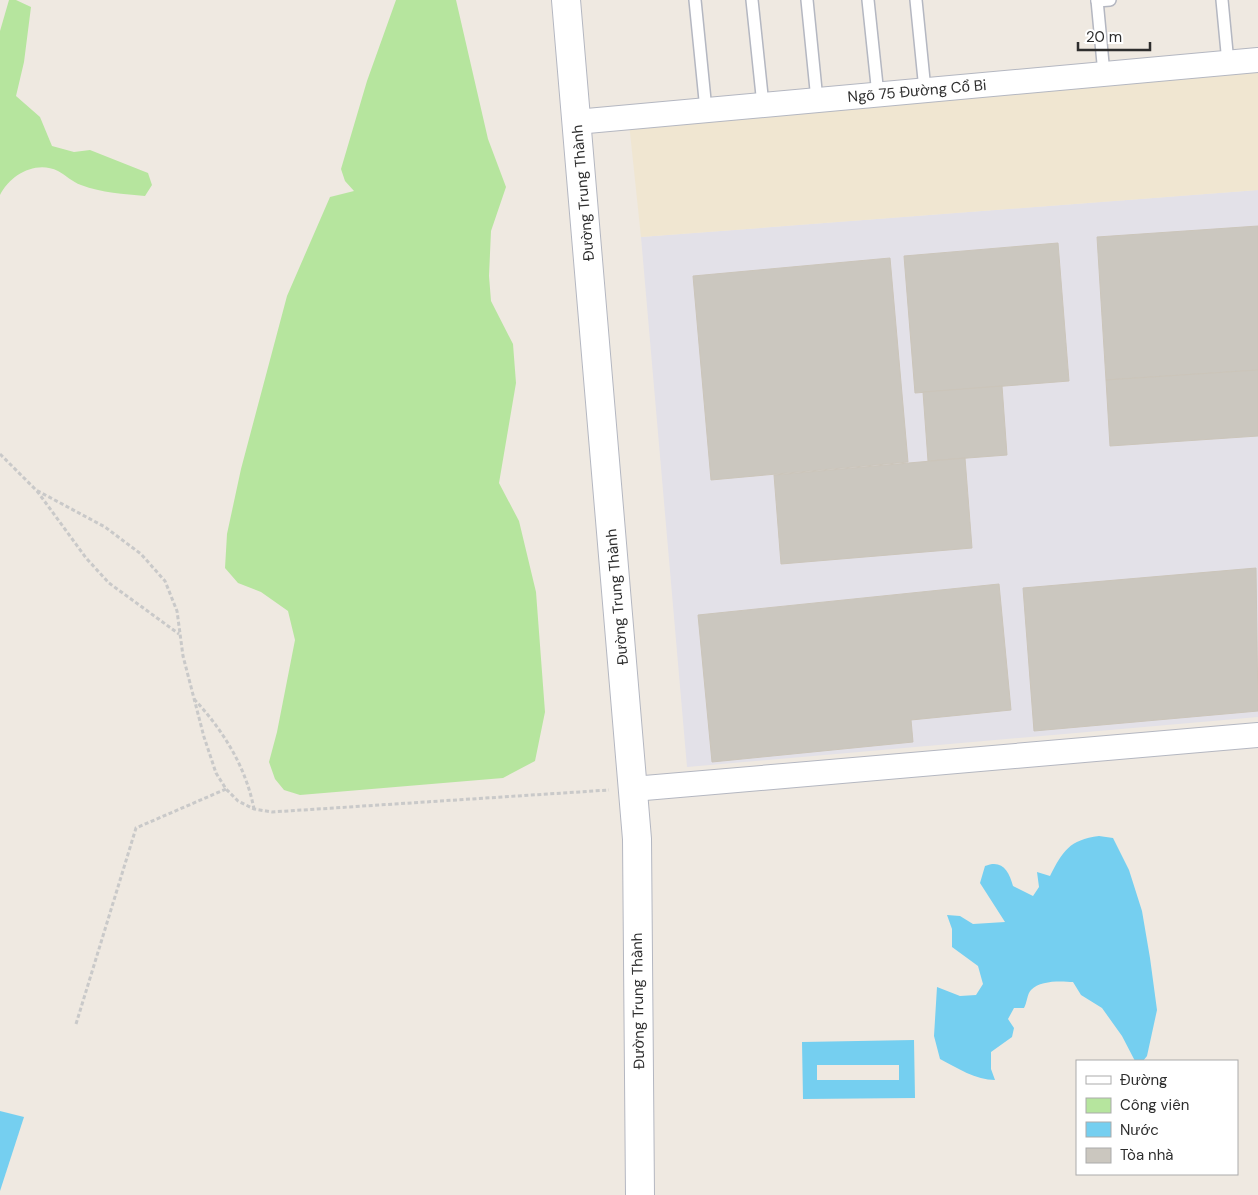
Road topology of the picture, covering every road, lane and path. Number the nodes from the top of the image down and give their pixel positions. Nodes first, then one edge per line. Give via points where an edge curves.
1 (566, 0) edge
2 (695, 0) edge
3 (752, 0) edge
4 (807, 0) edge
5 (868, 0) edge
6 (916, 0) edge
7 (1110, 0) edge
8 (1222, 0) edge
9 (1097, 1) edge
10 (1258, 60) edge
11 (1228, 63) junction
12 (1104, 74) junction
13 (925, 90) junction
14 (878, 95) junction
15 (817, 100) junction
16 (763, 105) junction
17 (706, 110) junction
18 (576, 122) junction
19 (0, 454) edge
20 (36, 490) junction
21 (179, 634) junction
22 (194, 699) junction
23 (1258, 735) edge
24 (226, 789) junction
25 (633, 789) junction
26 (254, 809) junction
27 (76, 1024) dead end
28 (640, 1195) edge

1 - 18 street, Đường Trung Thành
2 - 17 lane
3 - 16 lane
4 - 15 lane
5 - 14 lane
6 - 13 lane
7 - 9 lane
8 - 11 lane
9 - 12 lane
10 - 11 street, Ngõ 75 Đường Cổ Bi
11 - 12 street, Ngõ 75 Đường Cổ Bi
12 - 13 street, Ngõ 75 Đường Cổ Bi
13 - 14 street, Ngõ 75 Đường Cổ Bi
14 - 15 street, Ngõ 75 Đường Cổ Bi
15 - 16 street, Ngõ 75 Đường Cổ Bi
16 - 17 street, Ngõ 75 Đường Cổ Bi
17 - 18 street, Ngõ 75 Đường Cổ Bi
18 - 25 street, Đường Trung Thành
19 - 20 path
20 - 21 path via 86,558 109,583
20 - 21 path via 104,527 140,554 165,582 177,611
21 - 22 path
22 - 24 path via 210,756
22 - 26 path via 232,750 250,789
23 - 25 street
24 - 26 path via 238,801
24 - 27 path via 136,828
25 - 26 path via 272,812
25 - 28 street, Đường Trung Thành via 637,839

